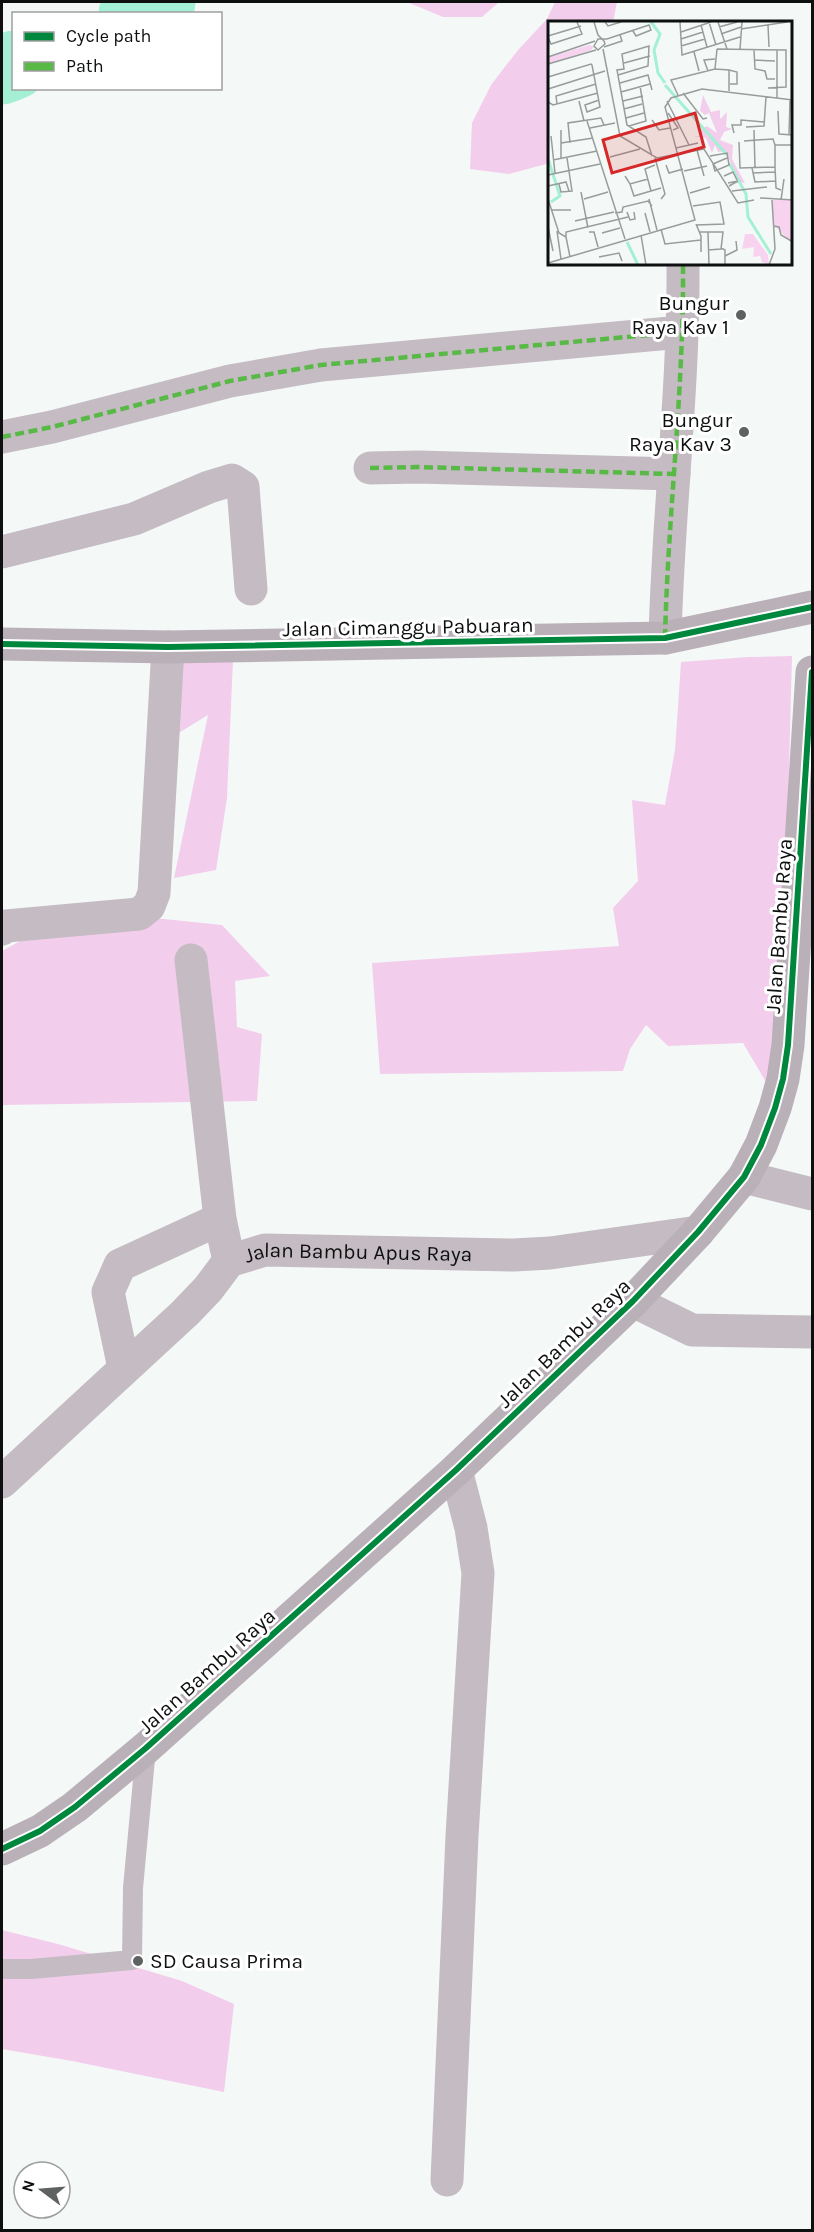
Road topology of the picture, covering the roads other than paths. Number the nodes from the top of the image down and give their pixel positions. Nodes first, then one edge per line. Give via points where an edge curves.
1 (683, 266) edge
2 (681, 332) junction
3 (2, 437) edge
4 (370, 468) dead end
5 (674, 474) junction
6 (2, 552) edge
7 (251, 589) dead end
8 (813, 608) edge
9 (665, 638) junction
10 (2, 644) edge
11 (168, 647) junction
12 (813, 672) edge
13 (2, 929) edge
14 (191, 960) dead end
15 (744, 1177) junction
16 (813, 1194) edge
17 (220, 1219) junction
18 (698, 1232) junction
19 (228, 1261) junction
20 (633, 1301) junction
21 (813, 1332) edge
22 (124, 1368) junction
23 (456, 1470) junction
24 (2, 1482) edge
25 (146, 1748) junction
26 (2, 1849) edge
27 (2, 1969) edge
28 (447, 2180) dead end

1 - 2 street
2 - 3 street via 301,368 230,381
2 - 5 street
4 - 5 street
5 - 9 street
6 - 7 street via 134,519 232,480 243,487
8 - 9 street, Jalan Cimanggu Pabuaran
9 - 11 street, Jalan Cimanggu Pabuaran
10 - 11 street, Jalan Cimanggu Pabuaran
11 - 13 street via 154,893 149,906 139,914
12 - 15 street, Jalan Bambu Raya via 788,1045 775,1108
14 - 17 street
15 - 16 street
15 - 18 street, Jalan Bambu Raya
17 - 19 street
17 - 22 street via 120,1264 108,1292
18 - 19 street, Jalan Bambu Apus Raya via 550,1253 265,1250
18 - 20 street, Jalan Bambu Raya
19 - 22 street, Jalan Bambu Apus Raya via 185,1313
20 - 21 street via 692,1330
20 - 23 street, Jalan Bambu Raya
22 - 24 street, Jalan Bambu Apus Raya
23 - 25 street, Jalan Bambu Raya
23 - 28 street via 478,1573
25 - 26 street, Jalan Bambu Raya via 75,1807 40,1831
25 - 27 lane via 133,1888 132,1960 31,1970

